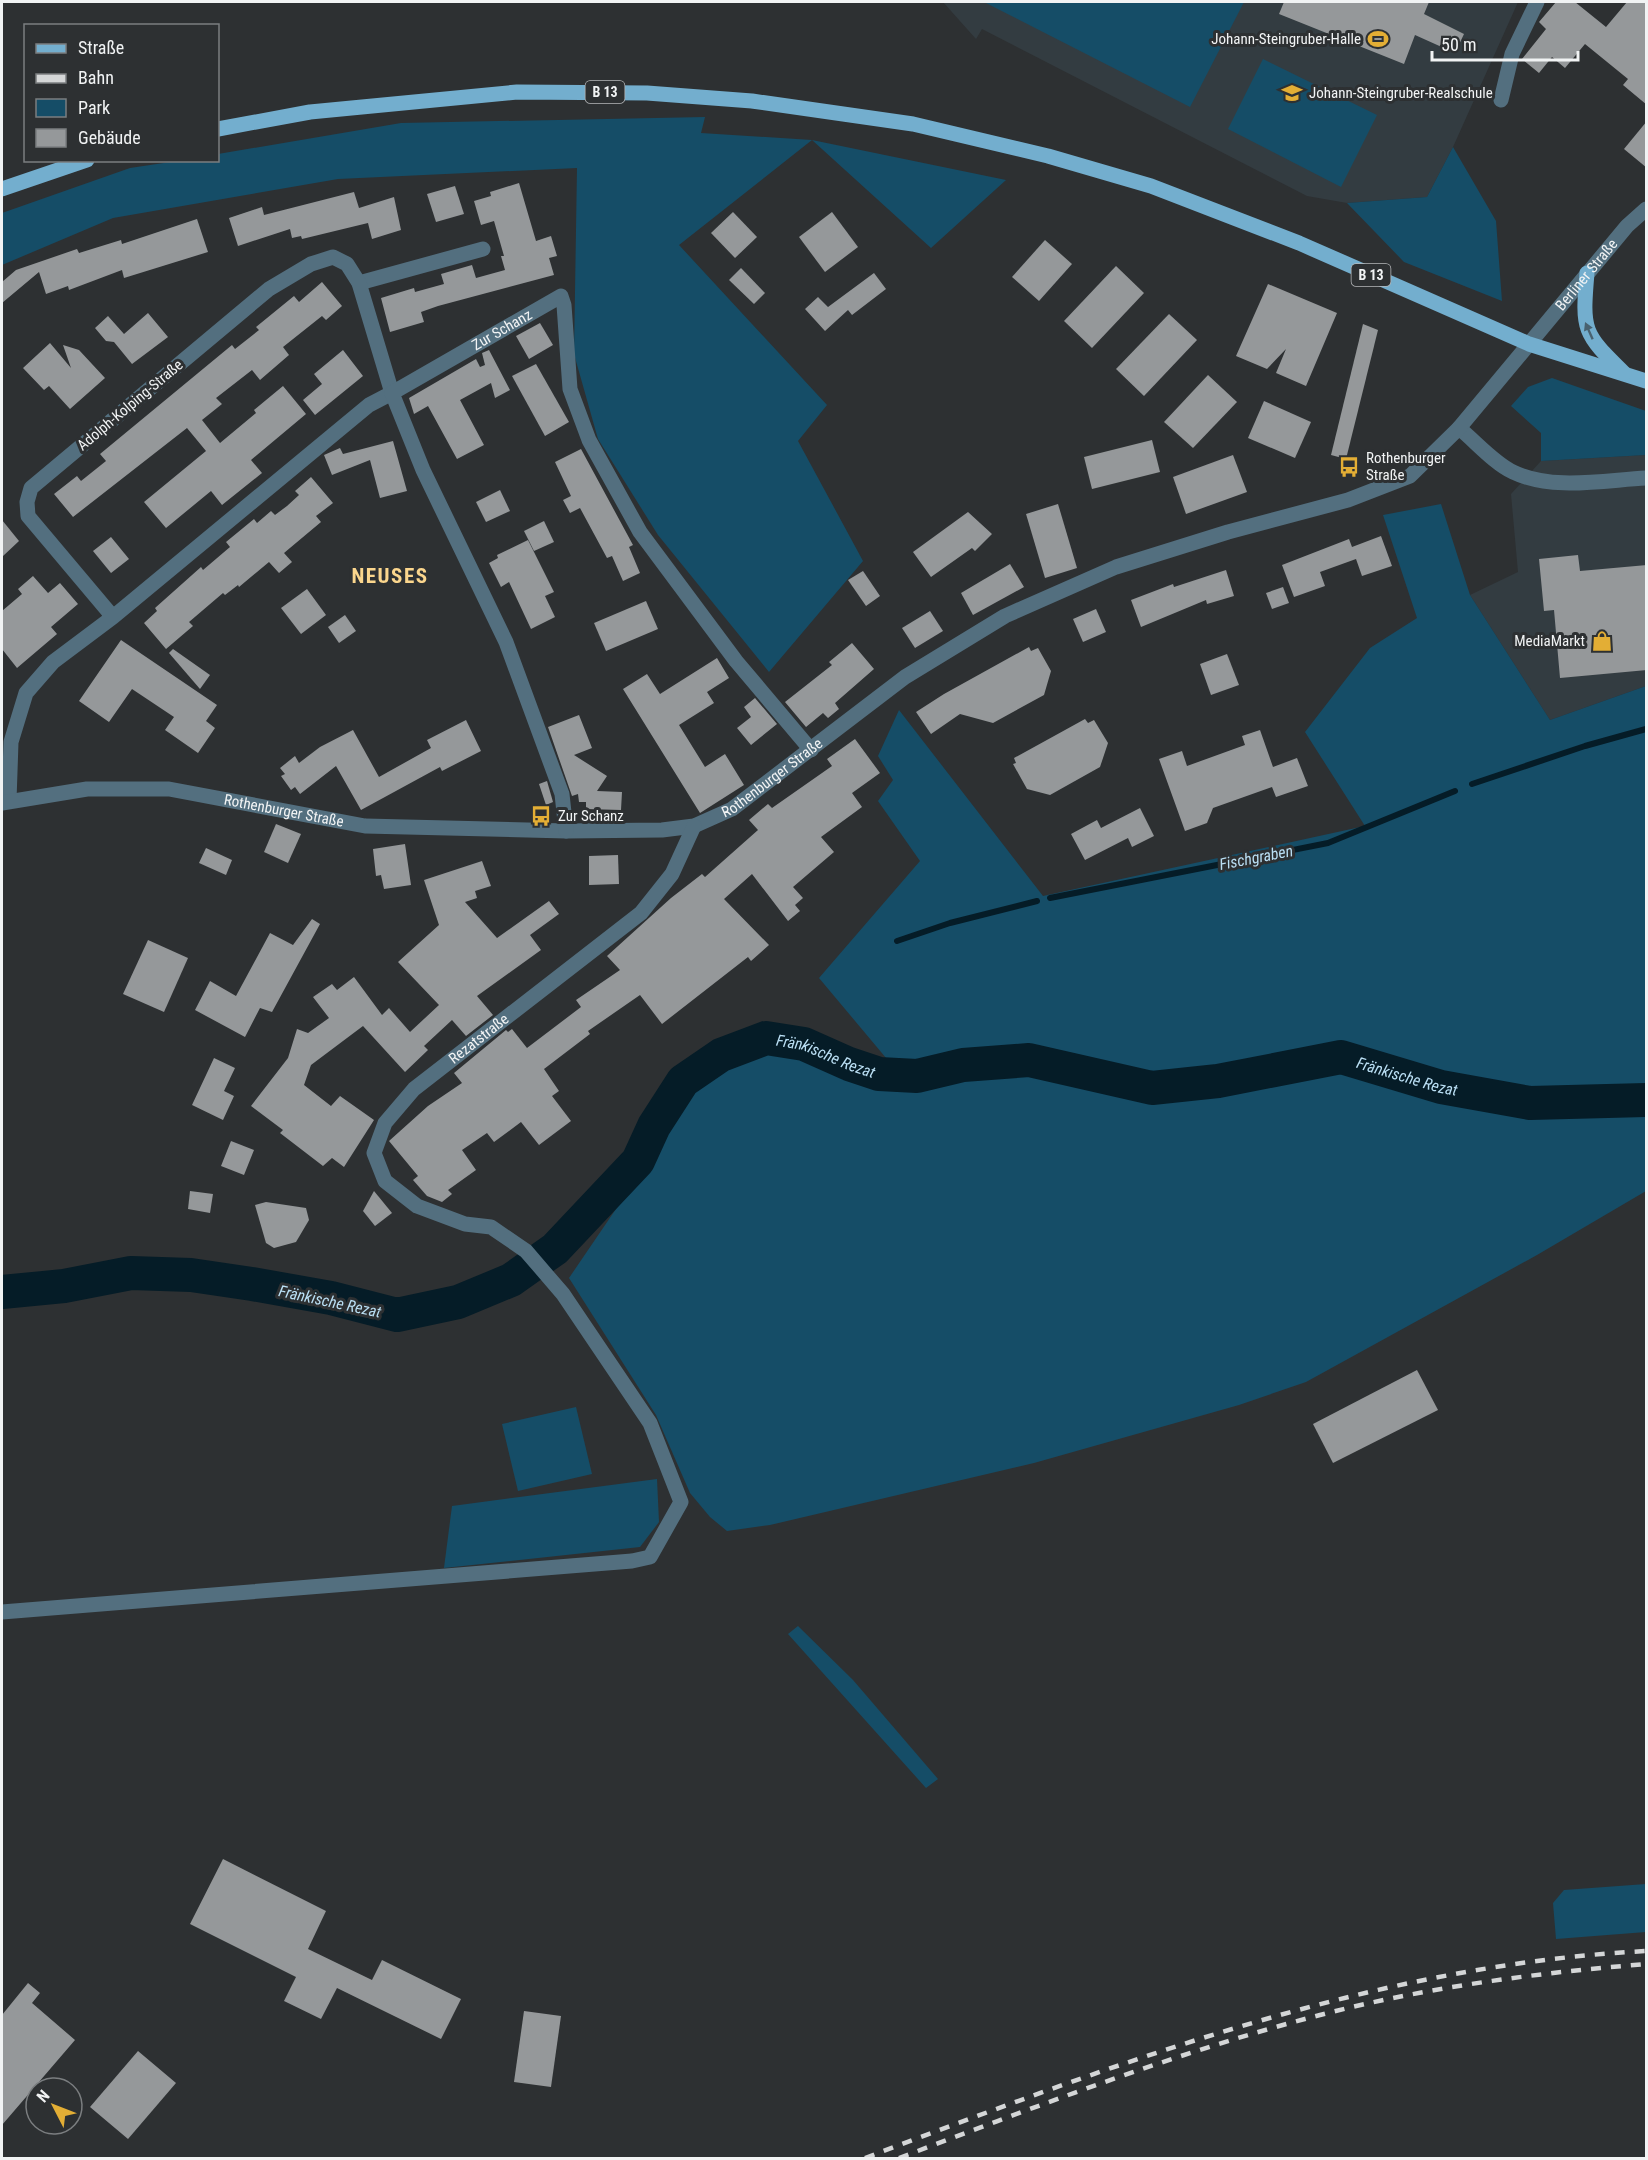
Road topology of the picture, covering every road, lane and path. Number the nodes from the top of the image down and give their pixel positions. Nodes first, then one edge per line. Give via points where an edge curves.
1 (1537, 2) edge
2 (1501, 100) dead end
3 (219, 129) edge
4 (81, 162) edge
5 (2, 189) edge
6 (1647, 209) edge
7 (483, 249) dead end
8 (1587, 273) junction
9 (359, 282) junction
10 (1529, 344) junction
11 (1626, 375) junction
12 (1647, 381) edge
13 (393, 393) junction
14 (1459, 428) junction
15 (1647, 478) edge
16 (113, 617) junction
17 (811, 750) junction
18 (5, 802) edge
19 (694, 826) junction
20 (566, 831) junction
21 (2, 1612) edge

1 - 2 street via 1512,54
3 - 10 main road, B 13 via 310,112 517,92 752,100 851,114 992,142 1151,186 1299,243
4 - 5 main road
6 - 8 street, Berliner Straße
7 - 9 street
8 - 10 street, Berliner Straße
11 -> 8 main road via 1598,347 1586,327
9 - 13 street, Adolph-Kolping-Straße
9 - 16 street, Adolph-Kolping-Straße via 347,264 333,257 311,264 269,289 31,488 28,516
10 - 11 main road, B 13
10 - 14 street, Rothenburger Straße
11 - 12 main road, B 13
13 - 16 street via 369,405
13 - 17 street, Zur Schanz via 561,296 570,389 588,440 640,532 736,661
13 - 20 street via 423,470 506,642 562,794
14 - 15 street via 1510,471 1526,477 1567,482
14 - 17 street, Rothenburger Straße via 1410,476 1348,500 1116,567 1005,616 905,677
16 - 18 street via 53,662 26,693 11,742
17 - 19 street, Rothenburger Straße via 732,809
18 - 20 street, Rothenburger Straße via 87,789 169,789 365,826
19 - 20 street, Rothenburger Straße
19 - 21 street, Rezatstraße via 672,874 642,913 414,1089 385,1123 374,1153 385,1181 417,1206 465,1224 491,1227 526,1251 563,1294 650,1423 681,1502 650,1557 632,1562

